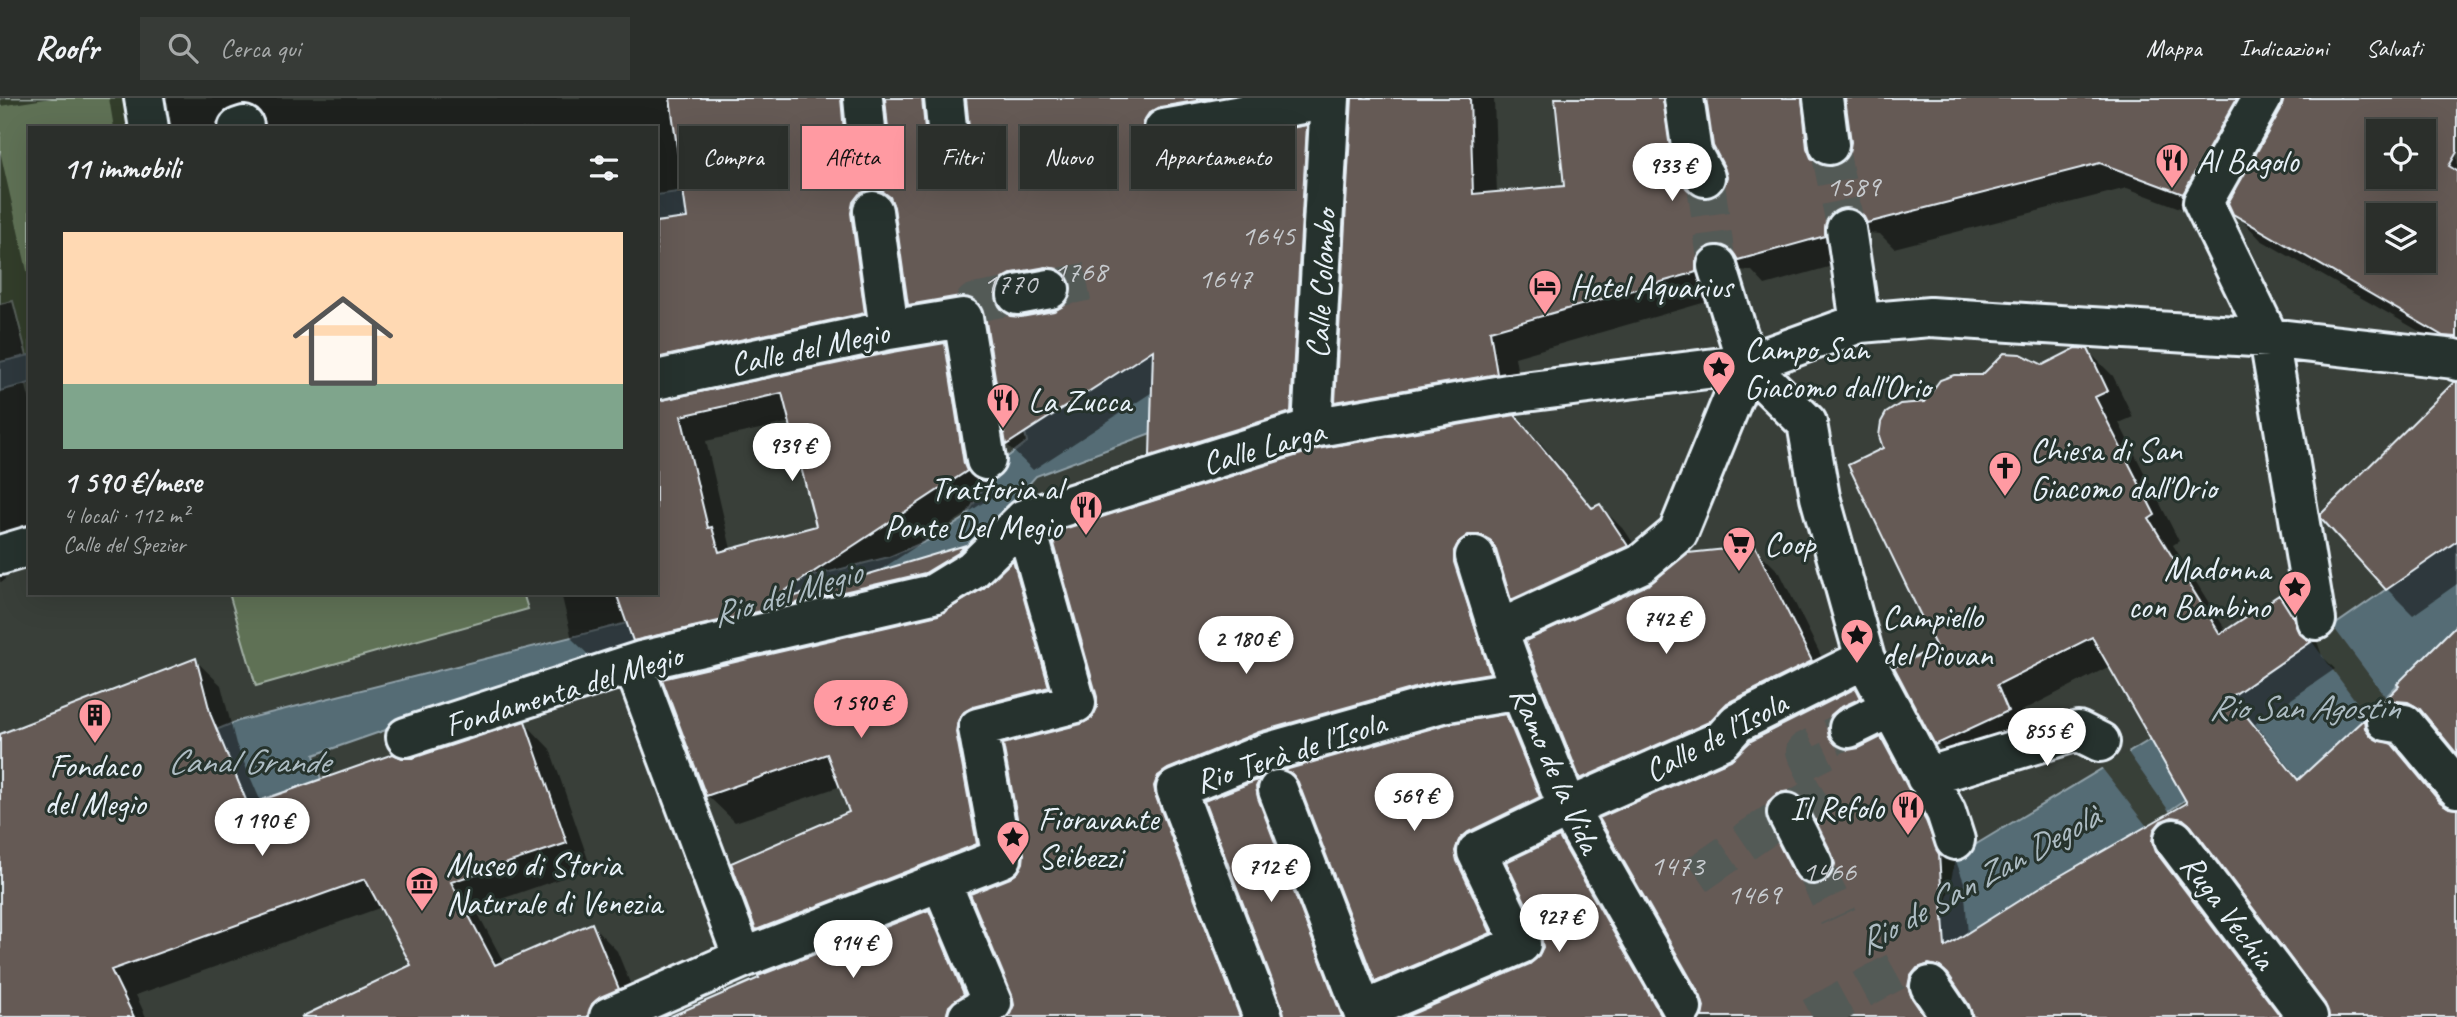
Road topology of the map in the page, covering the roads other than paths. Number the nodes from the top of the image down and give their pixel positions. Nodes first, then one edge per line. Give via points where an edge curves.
1 (144, 98) edge
2 (863, 98) edge
3 (944, 98) edge
4 (1684, 98) edge
5 (1823, 98) edge
6 (2262, 98) edge
7 (1330, 99) edge
8 (149, 126) edge
9 (866, 126) edge
10 (947, 126) edge
11 (1181, 126) edge
12 (1829, 145) tunnel mouth
13 (1705, 177) tunnel mouth
14 (873, 211) dead end
15 (1846, 229) tunnel mouth
16 (1717, 266) tunnel mouth
17 (1860, 324) junction
18 (889, 330) junction
19 (2269, 338) junction
20 (2457, 361) edge
21 (1747, 364) junction
22 (658, 380) edge
23 (1312, 428) junction
24 (986, 460) dead end
25 (1024, 519) junction
26 (28, 547) edge
27 (0, 555) edge
28 (1475, 556) dead end
29 (2316, 620) dead end
30 (1498, 630) junction
31 (1865, 659) junction
32 (633, 664) junction
33 (1520, 690) junction
34 (1890, 708) junction
35 (2386, 721) dead end
36 (1849, 728) tunnel mouth
37 (406, 737) dead end
38 (2100, 742) dead end
39 (1272, 773) junction
40 (1926, 777) junction
41 (2457, 788) edge
42 (1562, 811) junction
43 (1787, 813) dead end
44 (1955, 839) dead end
45 (2174, 839) dead end
46 (1813, 864) tunnel mouth
47 (941, 882) junction
48 (743, 958) junction
49 (1930, 986) dead end
50 (1682, 1008) dead end
51 (1364, 1014) edge
52 (609, 1017) edge
53 (968, 1017) edge
54 (1263, 1017) edge
55 (1951, 1017) edge
56 (2308, 1017) edge

1 - 8 street
2 - 9 street
3 - 10 street
4 - 13 street via 1692,153
5 - 12 street
6 - 19 street via 2203,202
7 - 11 street
7 - 23 street, Calle Colombo
14 - 18 street
15 - 17 street
16 - 21 street
17 - 19 street via 1930,317
17 - 21 street
18 - 22 street, Calle del Megio
18 - 24 street, Calle del Megio via 969,314
19 - 20 street
19 - 29 street
21 - 23 street, Calle Larga via 1508,394
21 - 30 street via 1678,533 1641,564
21 - 31 street via 1807,424 1820,497
23 - 25 street, Calle Larga
25 - 32 street, Fondamenta del Megio via 972,570 933,594
25 - 47 street via 1076,703 978,728 1002,858
26 - 27 street
28 - 30 street, Ramo de la Vida
30 - 33 street, Ramo de la Vida
31 - 34 street
31 - 42 street, Calle de l'Isola via 1737,723 1722,740
32 - 37 street, Fondamenta del Megio
32 - 48 street
33 - 39 street, Rio Terà de l'Isola via 1442,703
33 - 42 street, Ramo de la Vida
34 - 36 street
34 - 40 street
35 - 41 street via 2404,724
38 - 40 street via 2078,731
39 - 51 street
39 - 54 street, Rio Terà de l'Isola via 1176,789
40 - 44 street
42 - 50 street, Ramo de la Vida
42 - 51 street, Calle de l'Isola via 1477,852 1521,944
43 - 46 street
45 - 56 street, Ruga Vechia
47 - 48 street
47 - 53 street via 992,1003
48 - 52 street
49 - 55 street

